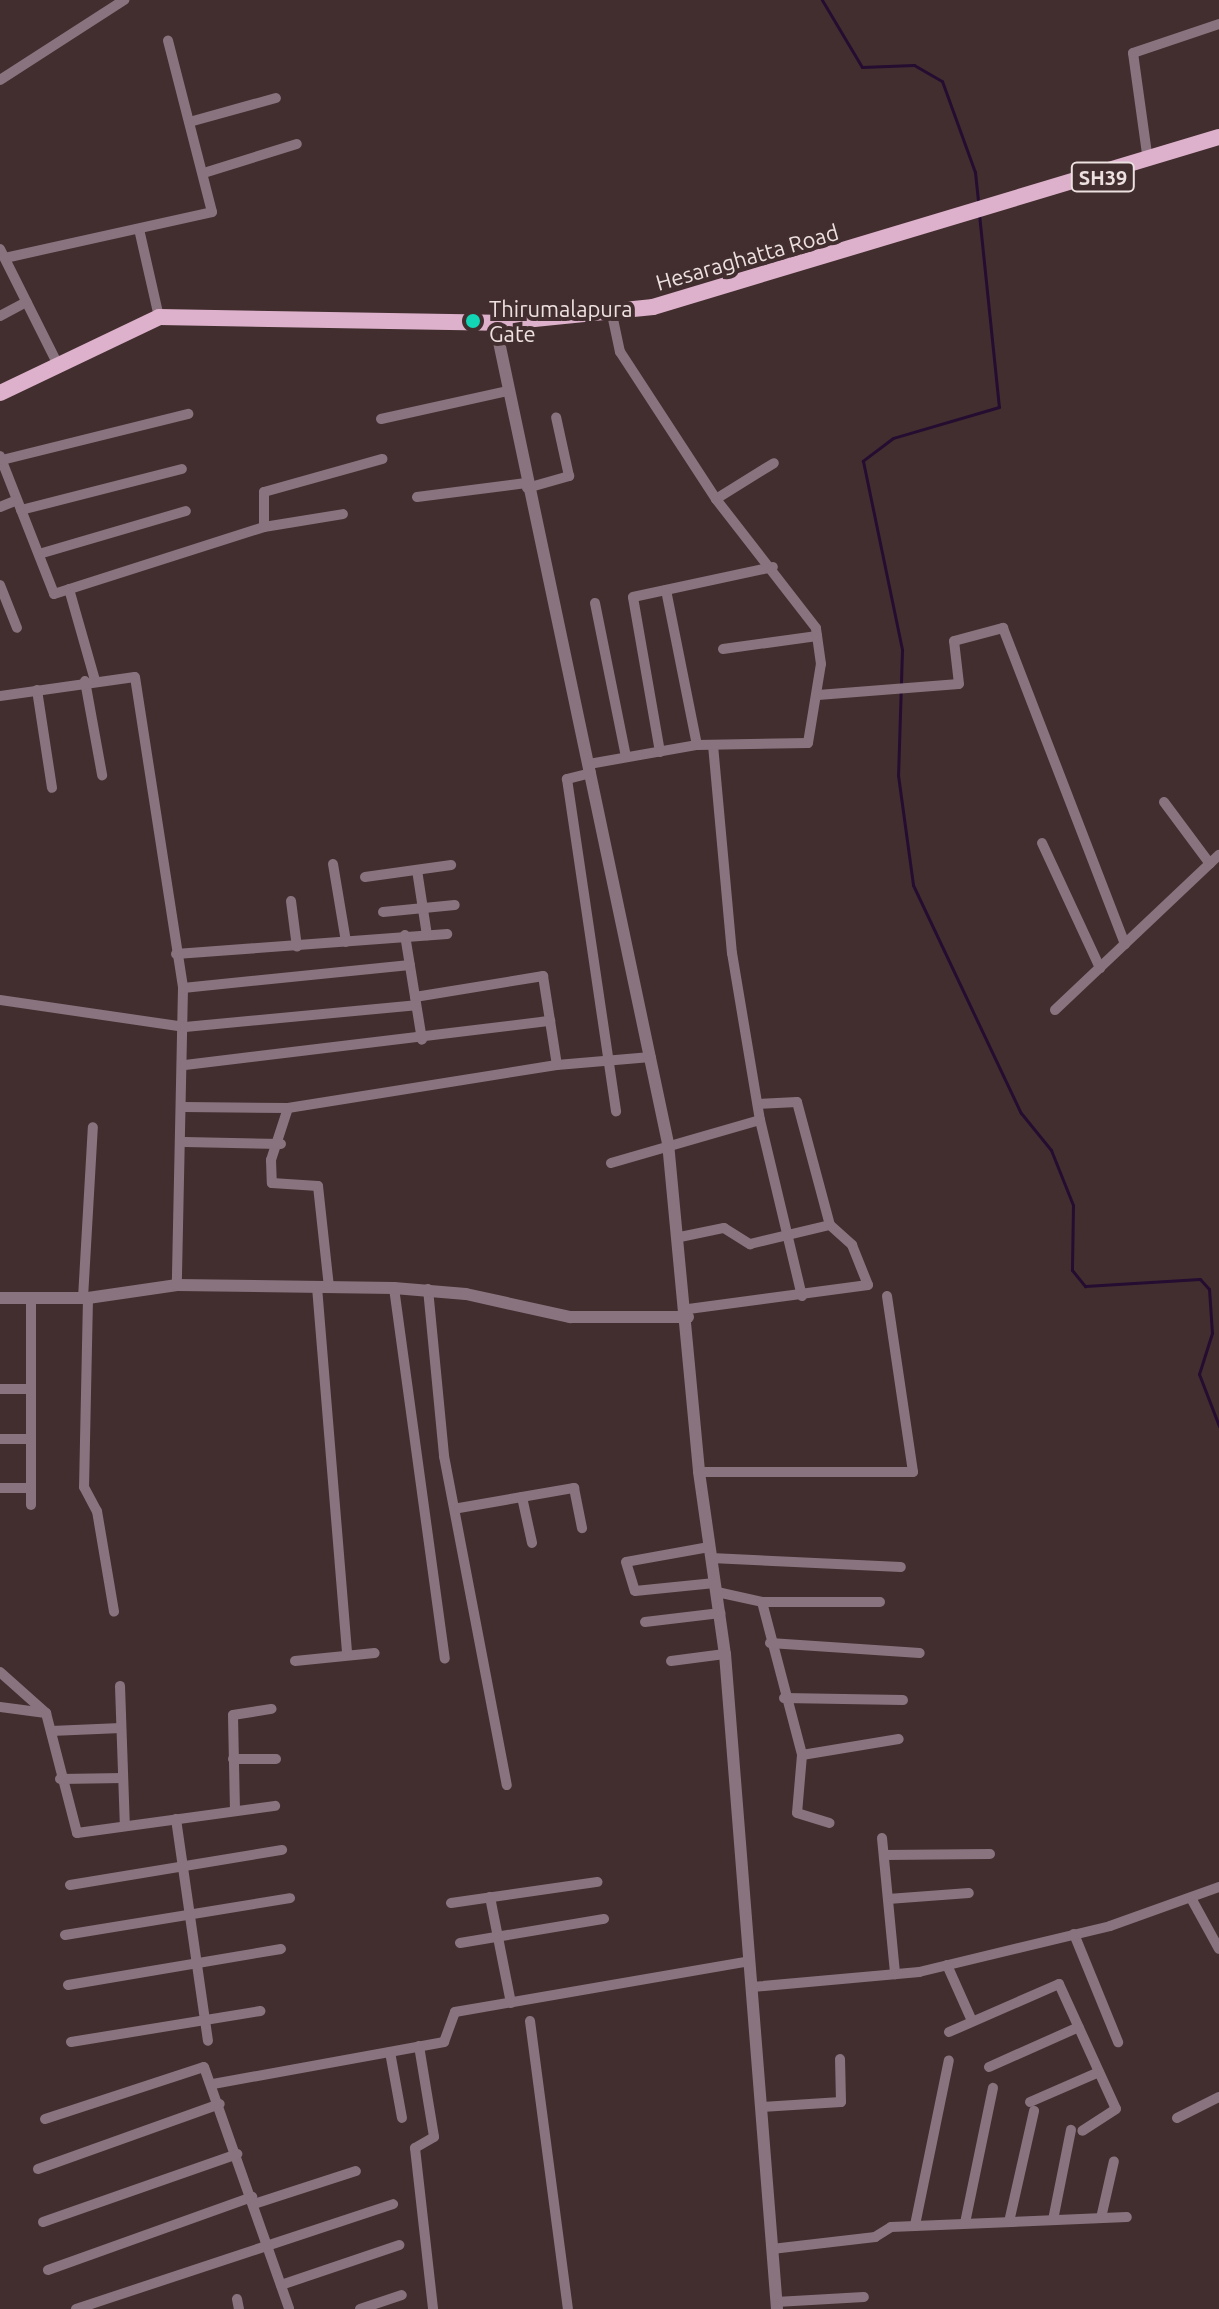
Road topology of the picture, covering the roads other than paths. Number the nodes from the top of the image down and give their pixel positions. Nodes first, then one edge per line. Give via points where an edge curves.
1 (124, 0) edge
2 (1219, 24) edge
3 (168, 41) dead end
4 (0, 80) edge
5 (276, 98) dead end
6 (193, 121) junction
7 (1219, 137) edge
8 (297, 144) dead end
9 (1149, 163) junction
10 (207, 172) junction
11 (139, 229) junction
12 (2, 254) edge
13 (26, 302) junction
14 (612, 315) junction
15 (0, 316) edge
16 (159, 317) junction
17 (495, 323) junction
18 (57, 363) junction
19 (507, 391) junction
20 (0, 393) edge
21 (188, 414) dead end
22 (556, 417) dead end
23 (381, 419) dead end
24 (1, 458) edge
25 (382, 459) dead end
26 (774, 463) dead end
27 (182, 469) dead end
28 (527, 486) junction
29 (417, 497) dead end
30 (716, 499) junction
31 (19, 505) junction
32 (0, 507) edge
33 (186, 511) dead end
34 (343, 514) dead end
35 (264, 527) junction
36 (39, 554) junction
37 (773, 567) junction
38 (0, 585) edge
39 (69, 589) junction
40 (666, 590) junction
41 (595, 603) dead end
42 (17, 628) dead end
43 (817, 636) junction
44 (723, 649) dead end
45 (90, 680) junction
46 (37, 690) junction
47 (818, 695) junction
48 (0, 696) edge
49 (697, 745) junction
50 (713, 745) junction
51 (660, 752) junction
52 (626, 757) junction
53 (590, 768) junction
54 (102, 775) dead end
55 (52, 788) dead end
56 (1164, 802) dead end
57 (1042, 843) dead end
58 (1219, 855) edge
59 (333, 864) dead end
60 (1210, 864) junction
61 (451, 865) dead end
62 (417, 870) junction
63 (365, 877) dead end
64 (291, 901) dead end
65 (455, 905) dead end
66 (423, 908) junction
67 (383, 912) dead end
68 (447, 934) dead end
69 (405, 935) junction
70 (427, 935) junction
71 (346, 942) junction
72 (1125, 944) junction
73 (297, 947) junction
74 (176, 954) junction
75 (410, 965) junction
76 (1100, 968) junction
77 (183, 988) junction
78 (0, 1000) edge
79 (415, 1001) junction
80 (1055, 1010) dead end
81 (550, 1021) junction
82 (185, 1027) junction
83 (422, 1040) junction
84 (651, 1057) junction
85 (612, 1060) junction
86 (185, 1065) junction
87 (557, 1065) junction
88 (758, 1104) junction
89 (184, 1107) junction
90 (288, 1108) junction
91 (616, 1111) dead end
92 (760, 1120) junction
93 (93, 1127) dead end
94 (185, 1142) junction
95 (668, 1143) junction
96 (281, 1144) junction
97 (611, 1163) dead end
98 (830, 1225) junction
99 (789, 1234) junction
100 (680, 1237) junction
101 (177, 1285) junction
102 (323, 1287) junction
103 (394, 1288) junction
104 (428, 1289) junction
105 (802, 1296) junction
106 (887, 1296) dead end
107 (0, 1298) edge
108 (86, 1298) junction
109 (31, 1300) junction
110 (687, 1313) junction
111 (0, 1389) edge
112 (31, 1389) junction
113 (0, 1439) edge
114 (31, 1439) junction
115 (699, 1472) junction
116 (0, 1488) edge
117 (31, 1488) junction
118 (522, 1497) junction
119 (31, 1505) dead end
120 (459, 1508) junction
121 (582, 1528) dead end
122 (532, 1543) dead end
123 (710, 1552) junction
124 (901, 1567) dead end
125 (716, 1587) junction
126 (762, 1602) junction
127 (880, 1602) dead end
128 (114, 1612) dead end
129 (720, 1613) junction
130 (645, 1622) dead end
131 (770, 1643) junction
132 (375, 1653) dead end
133 (920, 1653) dead end
134 (725, 1654) junction
135 (347, 1655) junction
136 (445, 1659) dead end
137 (295, 1661) dead end
138 (671, 1661) dead end
139 (0, 1672) edge
140 (120, 1686) dead end
141 (784, 1698) junction
142 (903, 1700) dead end
143 (0, 1707) edge
144 (272, 1709) dead end
145 (46, 1713) junction
146 (121, 1728) junction
147 (51, 1731) junction
148 (899, 1739) dead end
149 (802, 1755) junction
150 (233, 1759) junction
151 (276, 1759) dead end
152 (123, 1778) junction
153 (60, 1779) junction
154 (507, 1785) dead end
155 (275, 1806) dead end
156 (235, 1811) junction
157 (176, 1819) junction
158 (830, 1823) dead end
159 (125, 1826) junction
160 (882, 1838) dead end
161 (282, 1850) dead end
162 (990, 1854) dead end
163 (884, 1855) junction
164 (183, 1866) junction
165 (597, 1882) dead end
166 (70, 1885) dead end
167 (1219, 1887) edge
168 (969, 1893) dead end
169 (490, 1897) junction
170 (290, 1898) dead end
171 (1191, 1898) junction
172 (888, 1899) junction
173 (451, 1903) dead end
174 (190, 1915) junction
175 (604, 1919) dead end
176 (1074, 1934) junction
177 (65, 1935) dead end
178 (498, 1937) junction
179 (460, 1943) dead end
180 (281, 1949) dead end
181 (1219, 1949) edge
182 (750, 1961) junction
183 (197, 1963) junction
184 (947, 1965) junction
185 (895, 1974) junction
186 (68, 1985) dead end
187 (752, 1987) junction
188 (511, 2003) junction
189 (260, 2011) dead end
190 (205, 2020) junction
191 (530, 2021) dead end
192 (972, 2021) junction
193 (1079, 2027) junction
194 (949, 2032) dead end
195 (208, 2041) dead end
196 (71, 2042) dead end
197 (1118, 2042) dead end
198 (419, 2046) junction
199 (390, 2052) junction
200 (840, 2059) dead end
201 (949, 2060) dead end
202 (989, 2067) dead end
203 (1099, 2072) junction
204 (213, 2084) junction
205 (993, 2088) dead end
206 (1219, 2097) edge
207 (220, 2104) junction
208 (761, 2107) junction
209 (402, 2118) dead end
210 (1177, 2118) dead end
211 (45, 2119) dead end
212 (237, 2154) junction
213 (1114, 2161) dead end
214 (38, 2169) dead end
215 (356, 2171) dead end
216 (253, 2201) junction
217 (393, 2204) dead end
218 (1127, 2217) dead end
219 (1101, 2218) junction
220 (1053, 2220) junction
221 (43, 2222) dead end
222 (1009, 2222) junction
223 (965, 2223) junction
224 (915, 2225) junction
225 (399, 2245) dead end
226 (268, 2246) junction
227 (772, 2249) junction
228 (48, 2270) dead end
229 (281, 2285) junction
230 (402, 2295) dead end
231 (864, 2297) dead end
232 (776, 2306) edge
233 (76, 2309) edge
234 (289, 2309) edge
235 (360, 2309) edge
236 (433, 2309) edge
237 (568, 2309) edge

1 - 4 street
2 - 9 street via 1133,53
3 - 6 street
5 - 6 street
6 - 10 street
7 - 9 main road, Hesaraghatta Road / SH39
8 - 10 street
9 - 14 main road, Hesaraghatta Road / SH39
10 - 11 street via 212,212
11 - 12 street
11 - 16 street
12 - 13 street
13 - 15 street
13 - 18 street
14 - 17 main road, Hesaraghatta Road / SH39
14 - 30 street via 620,352
16 - 17 main road, Hesaraghatta Road / SH39
16 - 18 main road, Hesaraghatta Road / SH39
17 - 19 street
18 - 20 main road, Hesaraghatta Road / SH39
19 - 23 street
19 - 28 street
21 - 24 street
22 - 28 street via 569,476
24 - 31 street
25 - 35 street via 264,492
26 - 30 street
27 - 31 street
28 - 29 street
28 - 53 street
30 - 37 street
31 - 32 street
31 - 36 street
33 - 36 street
34 - 35 street
35 - 39 street
36 - 39 street via 54,594
37 - 40 street
37 - 43 street
38 - 42 street
39 - 45 street
40 - 49 street
40 - 51 street via 633,597
41 - 52 street
43 - 44 street
43 - 47 street
45 - 46 street
45 - 54 street
45 - 74 street via 135,677
46 - 48 street
46 - 55 street
47 - 50 street via 808,743
47 - 72 street via 959,684 954,641 1003,628 1010,635 1042,738
49 - 50 street
49 - 51 street
50 - 88 street via 732,953
51 - 52 street
52 - 53 street
53 - 84 street
53 - 85 street via 567,779
56 - 60 street
57 - 76 street
58 - 60 street
59 - 71 street
60 - 72 street
61 - 62 street
62 - 63 street
62 - 66 street
64 - 73 street
65 - 66 street
66 - 67 street
66 - 70 street
68 - 70 street
69 - 70 street
69 - 71 street
69 - 75 street
71 - 73 street
72 - 76 street
73 - 74 street
74 - 77 street
75 - 77 street
75 - 79 street
76 - 80 street
77 - 82 street
78 - 82 street
79 - 81 street via 543,976
79 - 82 street
79 - 83 street
81 - 83 street
81 - 87 street
82 - 86 street
83 - 86 street
84 - 85 street
84 - 95 street
85 - 87 street
85 - 91 street
86 - 89 street
87 - 90 street
88 - 92 street
88 - 98 street via 797,1102
89 - 90 street
89 - 94 street
90 - 96 street
92 - 95 street
92 - 99 street
93 - 108 street
94 - 96 street
94 - 101 street
95 - 97 street
95 - 100 street
96 - 102 street via 271,1160 272,1183 318,1186
98 - 99 street
98 - 105 street via 852,1245 868,1285
99 - 100 street via 750,1244 724,1228
99 - 105 street
100 - 110 street
101 - 102 street
101 - 108 street
102 - 103 street
102 - 135 street
103 - 104 street
103 - 136 street
104 - 110 street via 570,1317
104 - 120 street via 444,1456
105 - 110 street
106 - 115 street via 913,1472
107 - 109 street
108 - 109 street
108 - 128 street via 84,1487 97,1511
109 - 112 street
110 - 115 street
111 - 112 street
112 - 114 street
113 - 114 street
114 - 117 street
115 - 123 street
116 - 117 street
117 - 119 street
118 - 120 street
118 - 121 street via 574,1488
118 - 122 street
120 - 154 street
123 - 124 street
123 - 125 street
123 - 125 street via 626,1562 635,1591
125 - 126 street
125 - 129 street
126 - 127 street
126 - 131 street
129 - 130 street
129 - 134 street
131 - 133 street
131 - 141 street
132 - 135 street
134 - 138 street
134 - 182 street
135 - 137 street
139 - 145 street
140 - 146 street
141 - 142 street
141 - 149 street
143 - 145 street
144 - 150 street via 233,1715
145 - 147 street
146 - 147 street
146 - 152 street
147 - 153 street
148 - 149 street
149 - 158 street via 797,1813
150 - 151 street
150 - 156 street
152 - 153 street
152 - 159 street
153 - 159 street via 77,1833
155 - 156 street
156 - 157 street
157 - 159 street
157 - 164 street
160 - 163 street
161 - 164 street
162 - 163 street
163 - 172 street
164 - 166 street
164 - 174 street
165 - 169 street
167 - 171 street
168 - 172 street
169 - 173 street
169 - 178 street
170 - 174 street
171 - 176 street
171 - 181 street
172 - 185 street
174 - 177 street
174 - 183 street
175 - 178 street
176 - 184 street
176 - 197 street
178 - 179 street
178 - 188 street
180 - 183 street
182 - 187 street
182 - 188 street
183 - 186 street
183 - 190 street
184 - 185 street
184 - 192 street
185 - 187 street
187 - 208 street
188 - 198 street via 451,2013 448,2039
189 - 190 street
190 - 195 street
190 - 196 street
191 - 237 street
192 - 193 street via 1059,1984
192 - 194 street
193 - 202 street
193 - 203 street
198 - 199 street
198 - 236 street via 434,2137 415,2148
199 - 204 street
199 - 209 street
200 - 208 street via 841,2102
201 - 224 street
203 - 220 street via 1116,2112 1077,2130
203 - 222 street via 1032,2106
204 - 207 street
204 - 211 street via 200,2067
205 - 223 street
206 - 210 street
207 - 212 street
207 - 214 street
208 - 227 street
212 - 216 street
212 - 221 street
213 - 219 street
215 - 216 street
216 - 226 street
216 - 228 street
217 - 226 street
218 - 219 street
219 - 220 street
220 - 222 street
222 - 223 street
223 - 224 street
224 - 227 street
225 - 229 street
226 - 229 street
226 - 233 street
227 - 232 street
229 - 234 street
230 - 235 street
231 - 232 street

